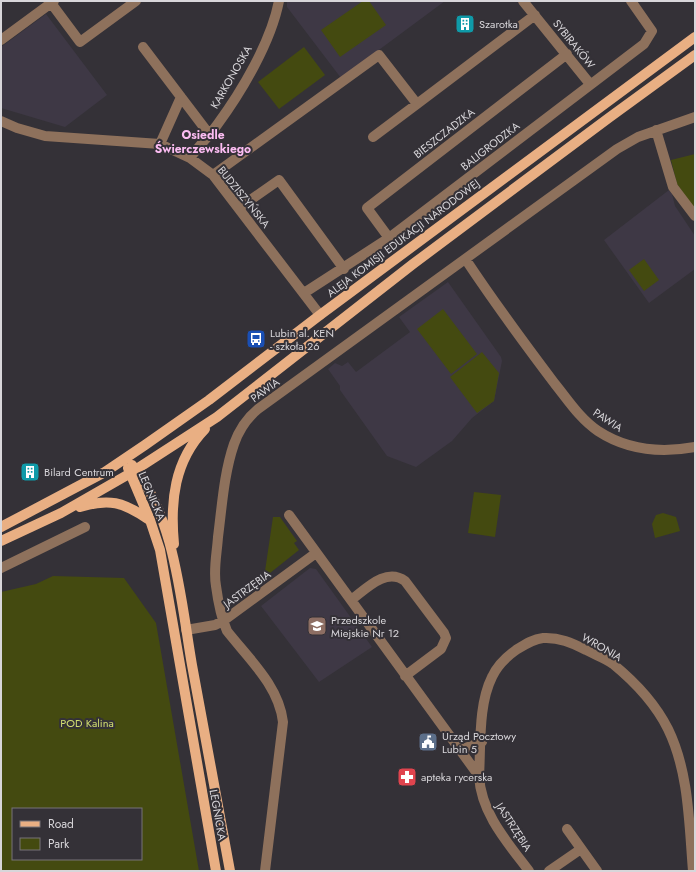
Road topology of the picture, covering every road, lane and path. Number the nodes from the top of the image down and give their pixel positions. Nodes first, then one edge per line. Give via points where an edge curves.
1 (136, 1) edge
2 (279, 1) edge
3 (523, 1) edge
4 (631, 1) edge
5 (53, 2) edge
6 (535, 15) junction
7 (695, 37) edge
8 (1, 40) edge
9 (143, 47) dead end
10 (567, 54) junction
11 (695, 55) edge
12 (590, 84) junction
13 (181, 97) junction
14 (417, 104) junction
15 (695, 118) edge
16 (1, 121) edge
17 (656, 130) junction
18 (209, 134) junction
19 (373, 137) dead end
20 (160, 144) junction
21 (190, 158) junction
22 (213, 175) junction
23 (239, 208) junction
24 (695, 216) edge
25 (389, 238) junction
26 (466, 260) junction
27 (344, 269) junction
28 (304, 294) junction
29 (320, 315) junction
30 (217, 416) junction
31 (695, 447) edge
32 (126, 459) junction
33 (133, 472) junction
34 (60, 513) junction
35 (289, 515) dead end
36 (150, 520) junction
37 (1, 527) edge
38 (85, 527) dead end
39 (1, 541) edge
40 (316, 553) junction
41 (176, 566) junction
42 (1, 568) edge
43 (351, 600) junction
44 (223, 621) junction
45 (186, 630) junction
46 (405, 676) junction
47 (482, 742) junction
48 (460, 750) junction
49 (479, 776) junction
50 (566, 829) dead end
51 (581, 849) junction
52 (216, 871) edge
53 (230, 871) edge
54 (265, 871) edge
55 (529, 871) edge
56 (549, 871) edge
57 (597, 871) edge
58 (693, 871) edge

1 - 5 street via 80,42
2 - 18 street, KARKONOSKA via 267,38 246,81
3 - 6 street, SYBIRAKÓW
4 - 12 street, BALIGRODZKA via 652,31 644,44
5 - 8 street
6 - 10 street, SYBIRAKÓW
6 - 14 street
7 - 29 main road, ALEJA KOMISJI EDUKACJI NARODOWEJ
9 - 13 street
10 - 12 street, SYBIRAKÓW
10 - 25 street, BIESZCZADZKA via 367,208
11 - 30 main road via 425,255
12 - 25 street, BALIGRODZKA
13 - 18 street
13 - 20 street
14 - 19 street
14 - 22 street via 379,55
15 - 17 street, PAWIA
16 - 20 street, BUDZISZYŃSKA via 41,135
17 - 24 street via 673,187
17 - 26 street, PAWIA via 617,149
18 - 21 street, KARKONOSKA
20 - 21 street, BUDZISZYŃSKA
21 - 22 street, BUDZISZYŃSKA
22 - 23 street, BUDZISZYŃSKA
23 - 27 street via 279,180
23 - 28 street, BUDZISZYŃSKA
25 - 27 street, BALIGRODZKA
26 - 31 street, PAWIA via 536,359 583,419 618,441 644,449 674,451
26 - 44 street, PAWIA via 258,409 246,421 236,438 231,455 220,517 215,580
27 - 28 street, BALIGRODZKA
28 - 29 street, BUDZISZYŃSKA
29 - 32 main road, ALEJA KOMISJI EDUKACJI NARODOWEJ via 209,400
30 - 33 main road
30 - 41 main road via 191,447 180,466 174,488 172,520
32 - 33 main road, LEGNICKA
32 - 37 main road, ALEJA KOMISJI EDUKACJI NARODOWEJ
33 - 34 main road
33 - 36 main road, LEGNICKA
33 - 41 main road, LEGNICKA via 158,509
34 - 36 main road via 105,501 127,505
34 - 39 main road
35 - 40 street, JASTRZĘBIA
36 - 52 main road, LEGNICKA via 160,550
38 - 42 street
40 - 43 street, JASTRZĘBIA
40 - 44 street, JASTRZĘBIA
41 - 45 main road, LEGNICKA
43 - 46 street, JASTRZĘBIA
43 - 46 street via 382,578 399,577 405,581 444,633 446,638 441,649
44 - 45 street, JASTRZĘBIA
44 - 54 street via 227,630 274,691 282,710 283,722
45 - 53 main road, LEGNICKA
46 - 48 street, JASTRZĘBIA
47 - 48 street
47 - 49 street, WRONIA
47 - 58 street, WRONIA via 484,697 492,678 505,659 526,644 542,638 559,639 612,664 640,688 655,708 678,753 686,793
48 - 49 street, JASTRZĘBIA
49 - 55 street, JASTRZĘBIA via 480,791 485,804 500,832
50 - 51 street
51 - 56 street
51 - 57 street

